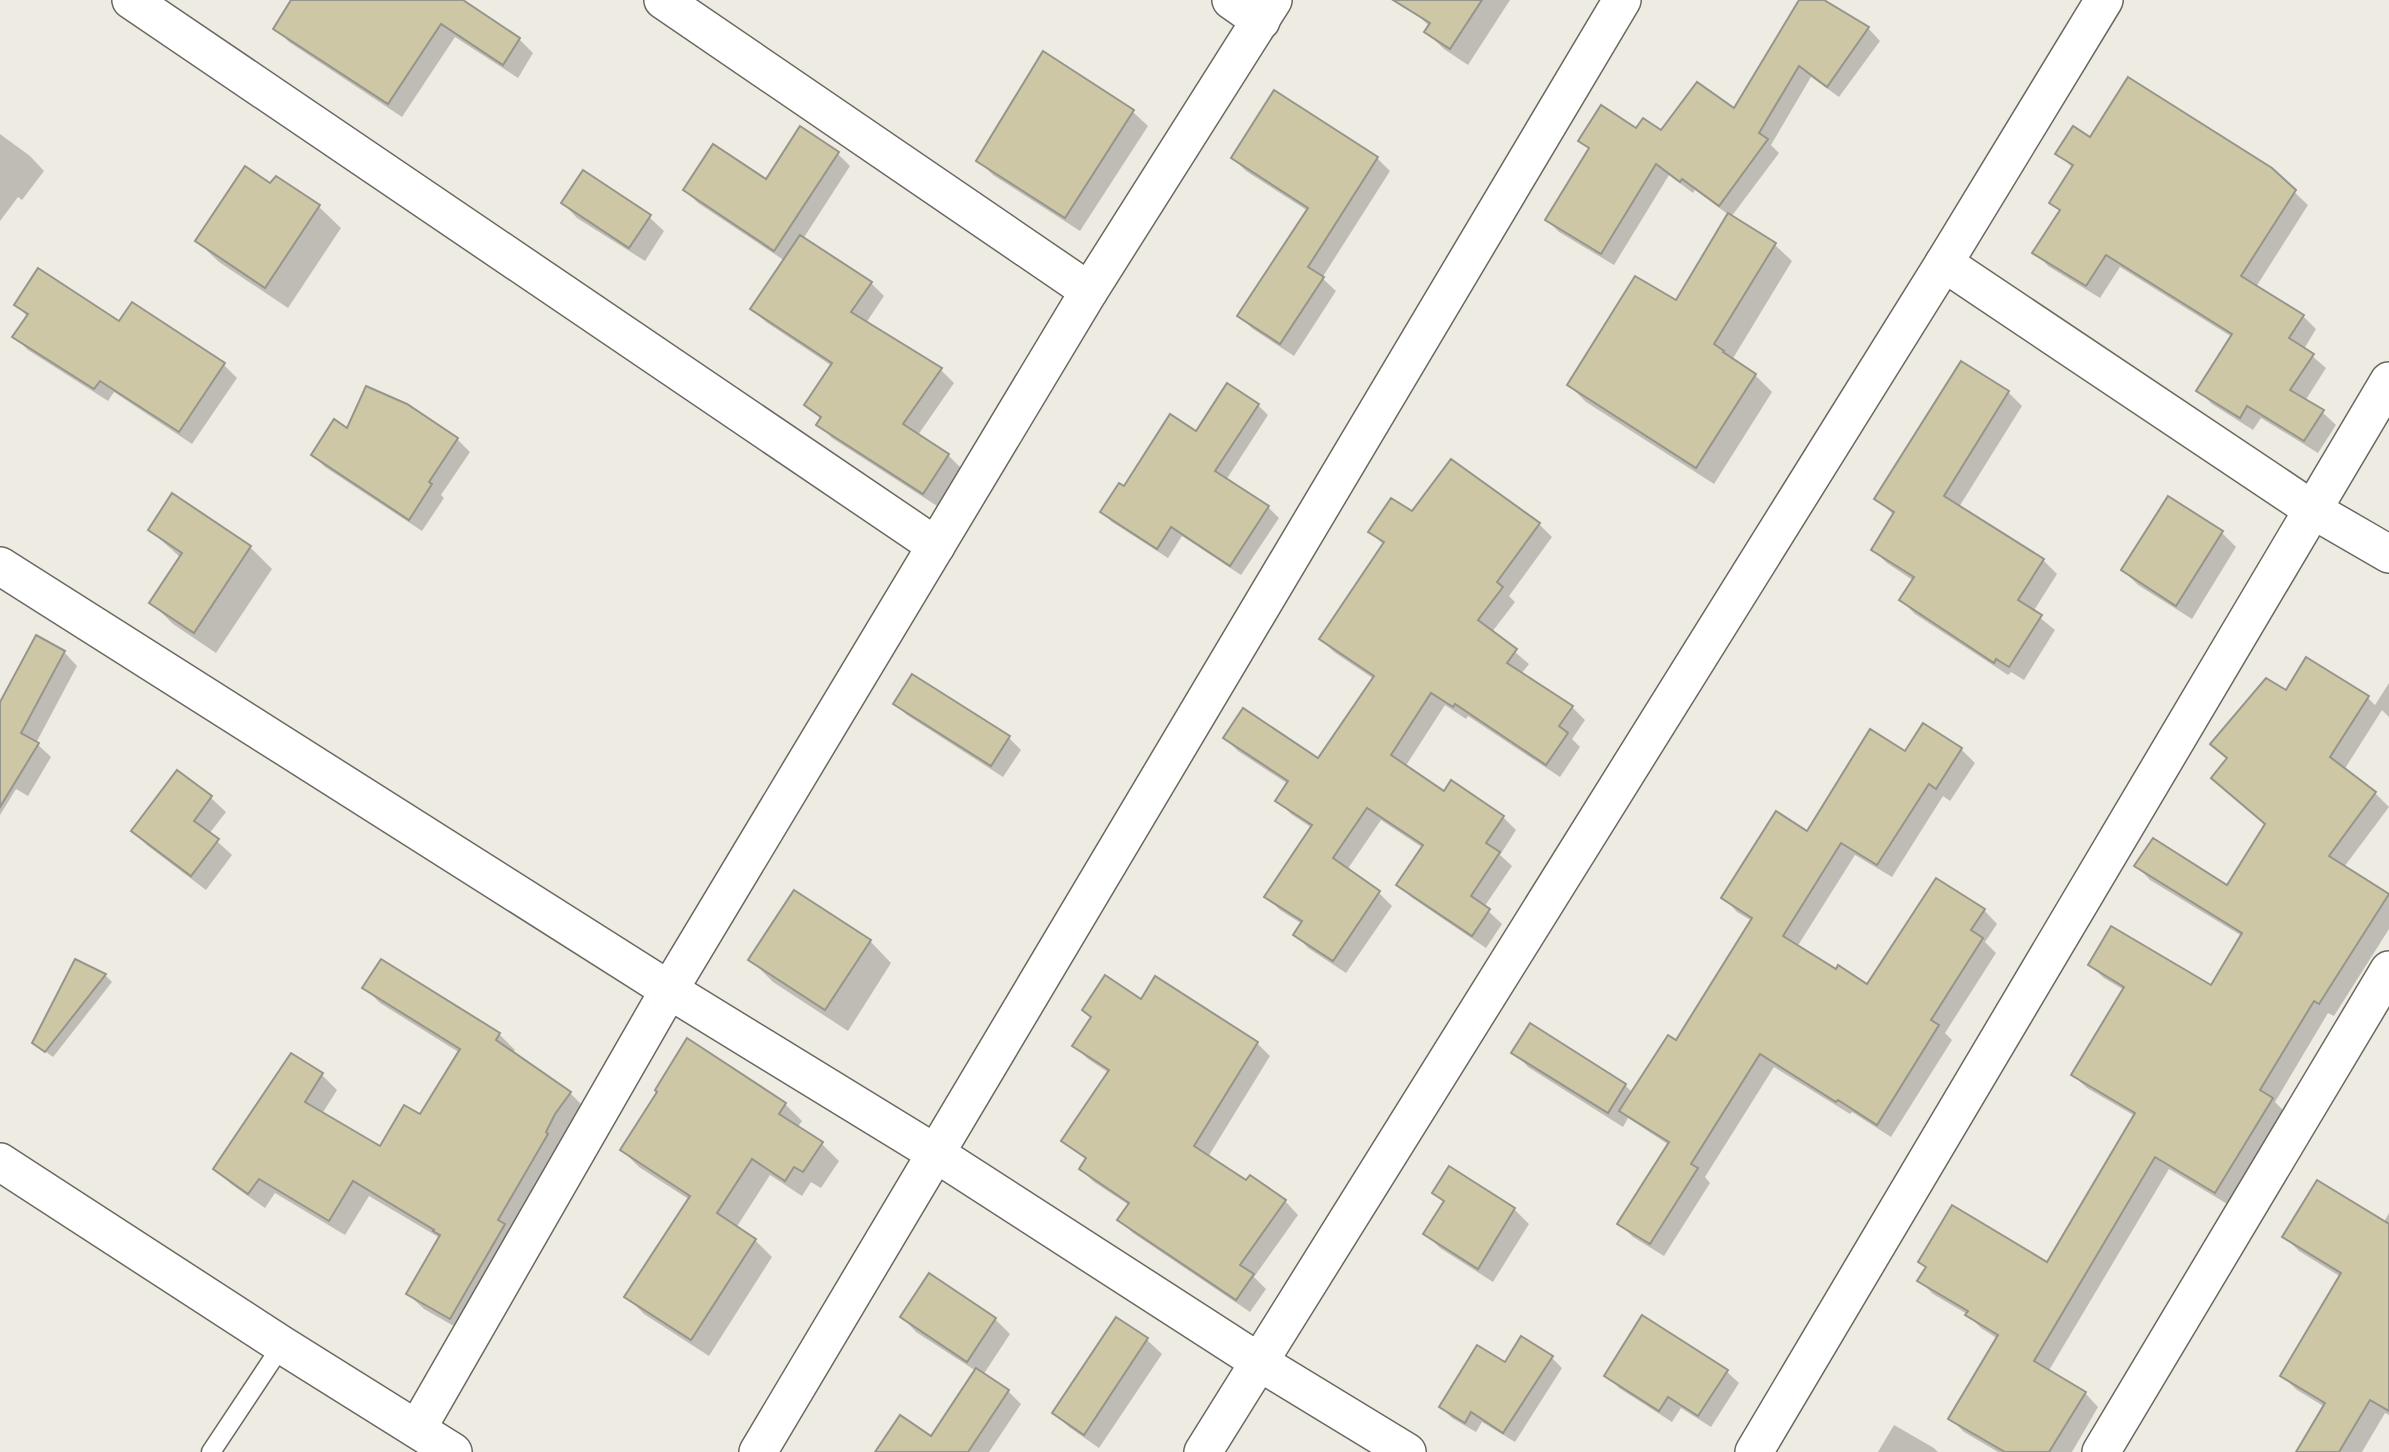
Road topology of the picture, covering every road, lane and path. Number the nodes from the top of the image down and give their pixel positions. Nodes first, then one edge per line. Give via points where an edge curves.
1 (131, 0) edge
2 (663, 0) edge
3 (1231, 0) edge
4 (1622, 0) edge
5 (2104, 0) edge
6 (1267, 10) edge
7 (1944, 263) junction
8 (1089, 291) junction
9 (2389, 381) edge
10 (2313, 510) junction
11 (936, 546) junction
12 (2389, 554) edge
13 (0, 566) edge
14 (2389, 970) edge
15 (669, 990) junction
16 (935, 1153) junction
17 (0, 1162) edge
18 (282, 1345) junction
19 (1259, 1362) junction
20 (417, 1429) junction
21 (211, 1452) edge
22 (453, 1452) edge
23 (758, 1452) edge
24 (1203, 1452) edge
25 (1407, 1452) edge
26 (1754, 1452) edge
27 (2101, 1452) edge

1 - 11 street
2 - 8 street
3 - 6 street
4 - 16 street
5 - 7 street
6 - 8 street
7 - 10 street
7 - 19 street
8 - 11 street
9 - 10 street
10 - 12 street
10 - 26 street
11 - 15 street
13 - 15 street
14 - 27 street
15 - 16 street
15 - 20 street
16 - 19 street
16 - 23 street
17 - 18 street
18 - 20 street
18 - 21 lane
19 - 24 street
19 - 25 street
20 - 22 street

